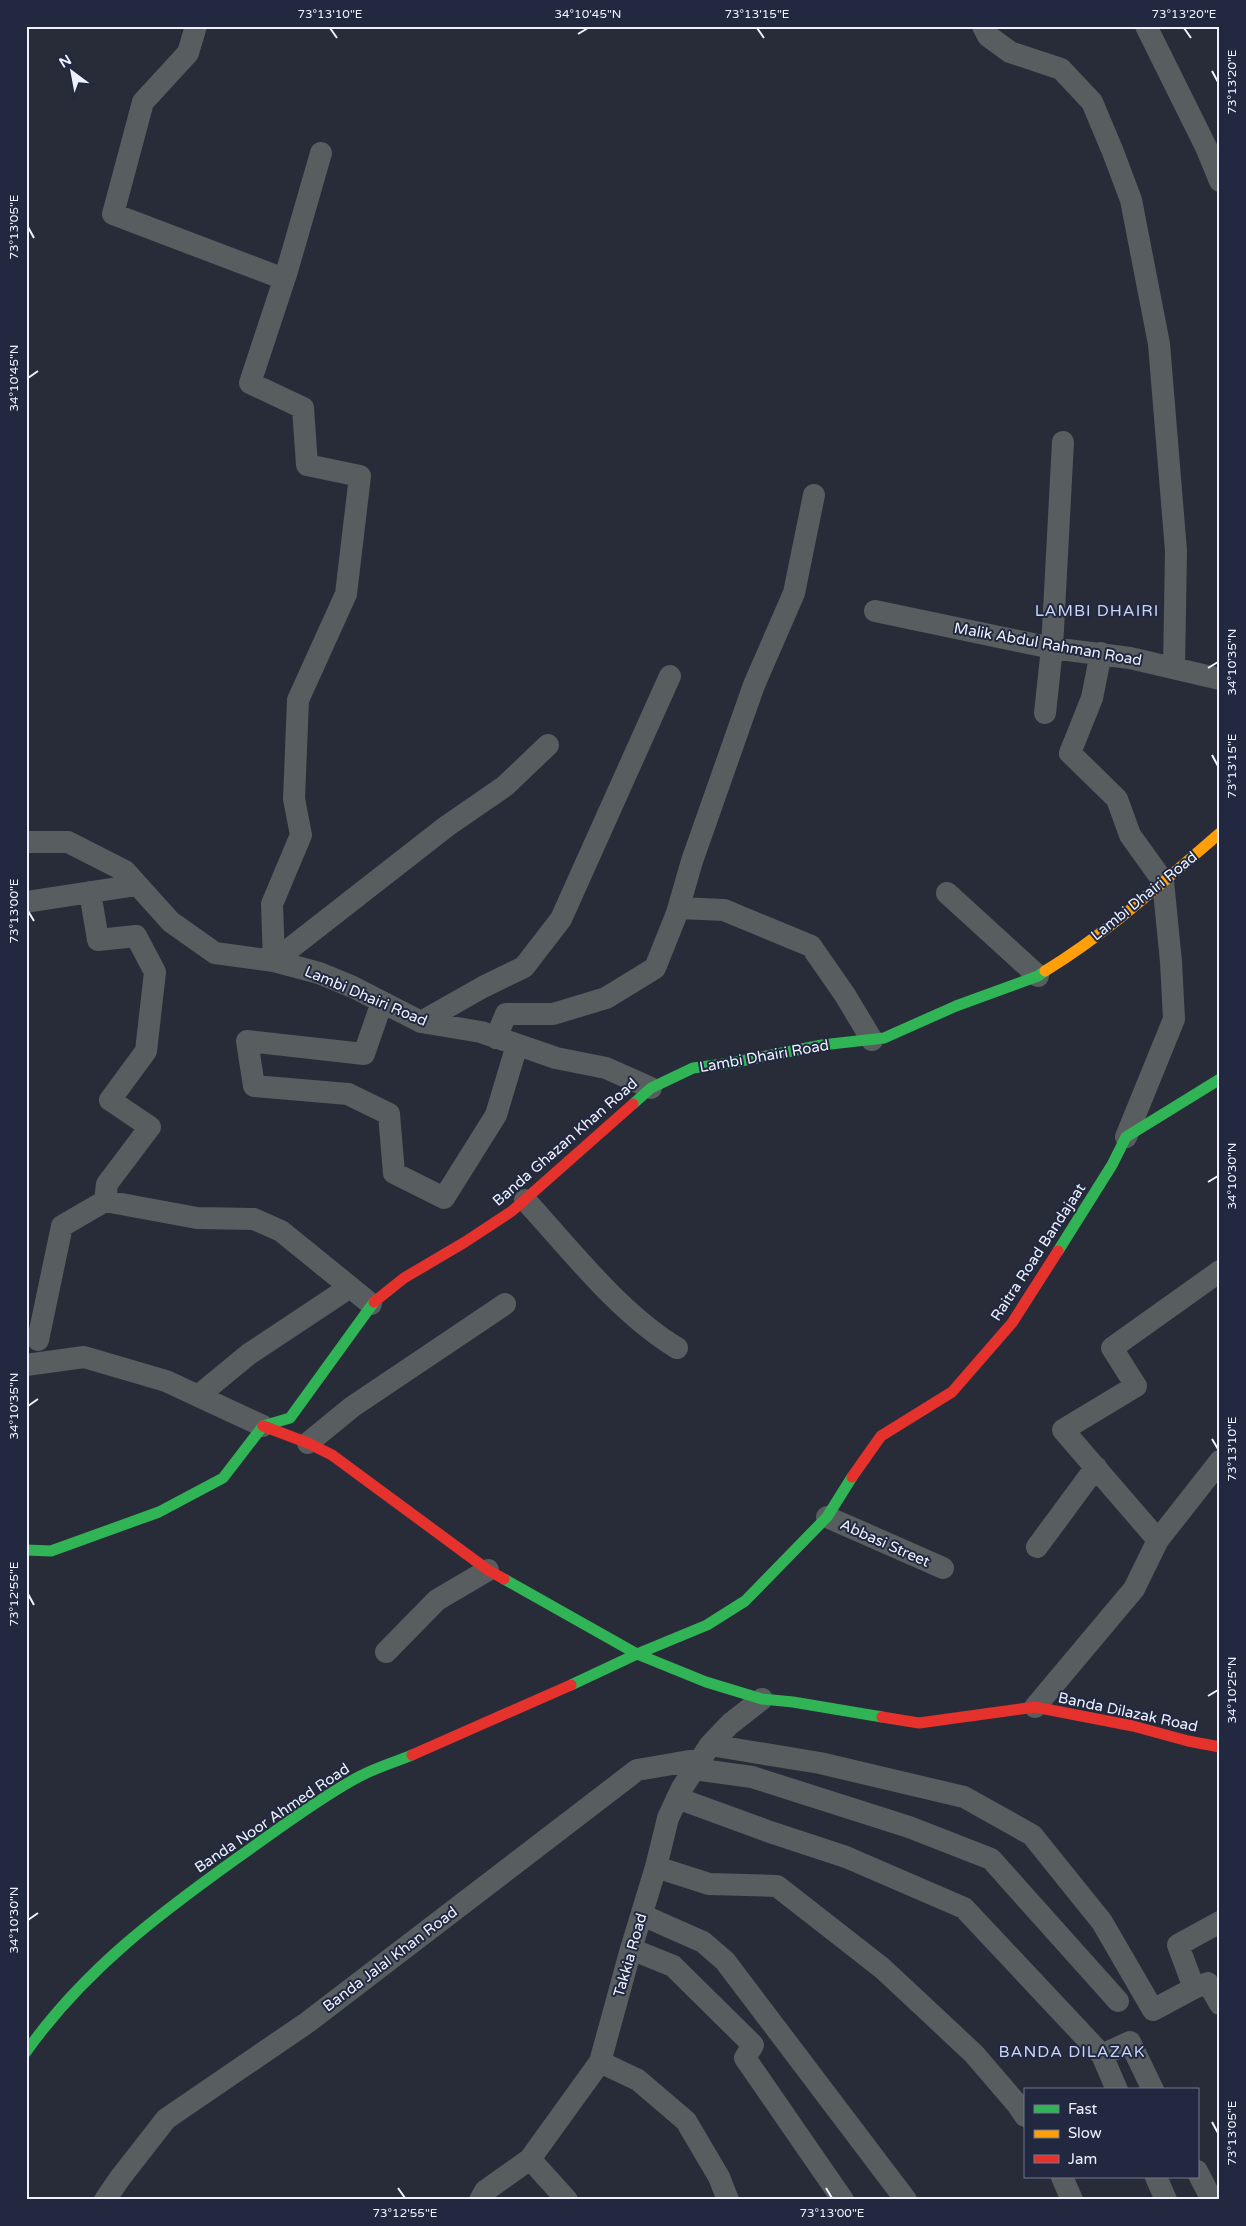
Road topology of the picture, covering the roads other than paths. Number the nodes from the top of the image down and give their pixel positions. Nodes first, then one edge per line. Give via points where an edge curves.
1 (196, 26) edge
2 (983, 26) edge
3 (1146, 26) edge
4 (320, 153) dead end
5 (1220, 181) edge
6 (284, 279) junction
7 (1063, 442) dead end
8 (814, 495) dead end
9 (875, 611) dead end
10 (1052, 648) junction
11 (1101, 653) junction
12 (1174, 668) junction
13 (670, 676) dead end
14 (1220, 679) edge
15 (1044, 713) dead end
16 (548, 745) dead end
17 (1220, 834) edge
18 (26, 842) edge
19 (1163, 881) junction
20 (137, 885) junction
21 (90, 892) junction
22 (947, 893) dead end
23 (26, 902) edge
24 (679, 908) junction
25 (274, 961) junction
26 (1038, 976) junction
27 (382, 1002) junction
28 (421, 1022) junction
29 (872, 1040) junction
30 (506, 1042) junction
31 (1220, 1078) edge
32 (651, 1088) junction
33 (1126, 1137) junction
34 (525, 1200) junction
35 (105, 1201) junction
36 (1220, 1271) edge
37 (350, 1287) junction
38 (370, 1304) junction
39 (505, 1304) dead end
40 (38, 1340) dead end
41 (677, 1348) dead end
42 (26, 1365) edge
43 (198, 1396) junction
44 (262, 1426) junction
45 (308, 1443) junction
46 (1220, 1461) edge
47 (1096, 1467) junction
48 (826, 1517) junction
49 (1158, 1540) junction
50 (1038, 1547) dead end
51 (26, 1550) edge
52 (943, 1568) dead end
53 (488, 1570) junction
54 (386, 1652) dead end
55 (637, 1654) junction
56 (762, 1699) junction
57 (1035, 1707) junction
58 (1217, 1744) edge
59 (702, 1758) junction
60 (677, 1798) junction
61 (656, 1867) junction
62 (642, 1915) junction
63 (1220, 1922) edge
64 (631, 1949) junction
65 (1194, 1988) junction
66 (1118, 2001) dead end
67 (1220, 2004) edge
68 (26, 2052) edge
69 (1102, 2055) junction
70 (600, 2062) junction
71 (1116, 2088) edge
72 (1152, 2088) edge
73 (1024, 2114) edge
74 (530, 2159) junction
75 (1198, 2173) edge
76 (1062, 2178) edge
77 (1156, 2178) edge
78 (105, 2200) edge
79 (480, 2200) edge
80 (567, 2200) edge
81 (728, 2200) edge
82 (843, 2200) edge
83 (906, 2200) edge
84 (1072, 2200) edge
85 (1166, 2200) edge
86 (1212, 2200) edge

1 - 6 street via 188,53 143,102 113,214
2 - 12 street via 988,36 1010,52 1061,70 1092,102 1131,200 1158,344 1176,551
3 - 5 street
4 - 6 street
6 - 25 street via 250,383 303,408 307,465 360,476 346,594 298,700 294,799 302,835 272,904
7 - 10 street
8 - 24 street via 794,593 754,685 692,861
9 - 10 street, Malik Abdul Rahman Road
10 - 11 street, Malik Abdul Rahman Road
10 - 15 street
11 - 12 street, Malik Abdul Rahman Road
11 - 19 street via 1092,698 1070,753 1117,799 1130,835
12 - 14 street, Malik Abdul Rahman Road
13 - 28 street via 560,919 524,967
16 - 25 street via 505,786 447,826
17 - 19 street, Lambi Dhairi Road
18 - 20 street, Lambi Dhairi Road via 68,842 125,871
19 - 26 street, Lambi Dhairi Road via 1072,955
19 - 33 street via 1174,1019
20 - 21 street
20 - 25 street, Lambi Dhairi Road via 171,922 215,953
21 - 23 street
21 - 35 street via 98,940 136,936 155,972 146,1051 110,1100 150,1127 107,1184
22 - 26 street
24 - 29 street via 724,910 811,946
24 - 30 street via 655,968 606,998 553,1014 506,1014
25 - 27 street, Lambi Dhairi Road via 319,973
26 - 29 street, Lambi Dhairi Road
27 - 28 street, Lambi Dhairi Road
27 - 30 street via 364,1054 247,1041 254,1086 348,1094 389,1114 394,1174 444,1198 496,1115
28 - 30 street, Lambi Dhairi Road via 481,1032
29 - 32 street, Lambi Dhairi Road via 822,1045 693,1068
30 - 32 street, Lambi Dhairi Road via 556,1058 606,1068
31 - 33 street
32 - 34 street, Banda Ghazan Khan Road
33 - 48 street, Raitra Road Bandajaat via 1112,1165 1012,1324 952,1392 881,1436
34 - 38 street, Banda Ghazan Khan Road via 465,1242 404,1278
34 - 41 street via 606,1289 660,1338
35 - 37 street via 197,1218 254,1219 281,1231
35 - 40 street via 62,1226
36 - 47 street via 1112,1348 1136,1386 1063,1430
37 - 38 street
37 - 43 street via 250,1354
38 - 44 street, Banda Ghazan Khan Road via 290,1418
39 - 45 street via 352,1406
42 - 43 street via 84,1357 166,1381
43 - 44 street
44 - 45 street, Banda Dilazak Road
44 - 51 street via 223,1478 159,1512 51,1551
45 - 53 street, Banda Dilazak Road via 332,1454
46 - 49 street
47 - 49 street
47 - 50 street
48 - 52 street, Abbasi Street
48 - 55 street, Raitra Road Bandajaat via 745,1601 707,1625
49 - 57 street via 1134,1589
53 - 54 street via 437,1600
53 - 55 street, Banda Dilazak Road
55 - 56 street, Banda Dilazak Road via 706,1682
55 - 68 street, Banda Noor Ahmed Road via 354,1779 306,1810 136,1933 70,1996
56 - 57 street, Banda Dilazak Road via 919,1723
56 - 59 street, Takkia Road via 730,1724
57 - 58 street, Banda Dilazak Road
59 - 60 street, Takkia Road
59 - 65 street via 820,1763 964,1797 1032,1835 1102,1922 1153,2010
59 - 66 street via 909,1827 991,1859
59 - 78 street, Banda Jalal Khan Road via 637,1770 308,2022 166,2119
60 - 61 street, Takkia Road via 668,1818
60 - 69 street via 846,1856 964,1908
61 - 62 street, Takkia Road
61 - 73 street via 709,1884 777,1886 882,1968 974,2054
62 - 64 street, Takkia Road
62 - 83 street via 703,1942 725,1961
63 - 65 street via 1178,1946
64 - 70 street, Takkia Road
64 - 82 street via 673,1966 753,2045 745,2058
65 - 67 street via 1208,1983
69 - 71 street
69 - 72 street via 1130,2042
70 - 74 street, Takkia Road
70 - 81 street via 638,2080 686,2121 719,2177
74 - 79 street, Takkia Road via 485,2191
74 - 80 street
75 - 86 street
76 - 84 street
77 - 85 street

